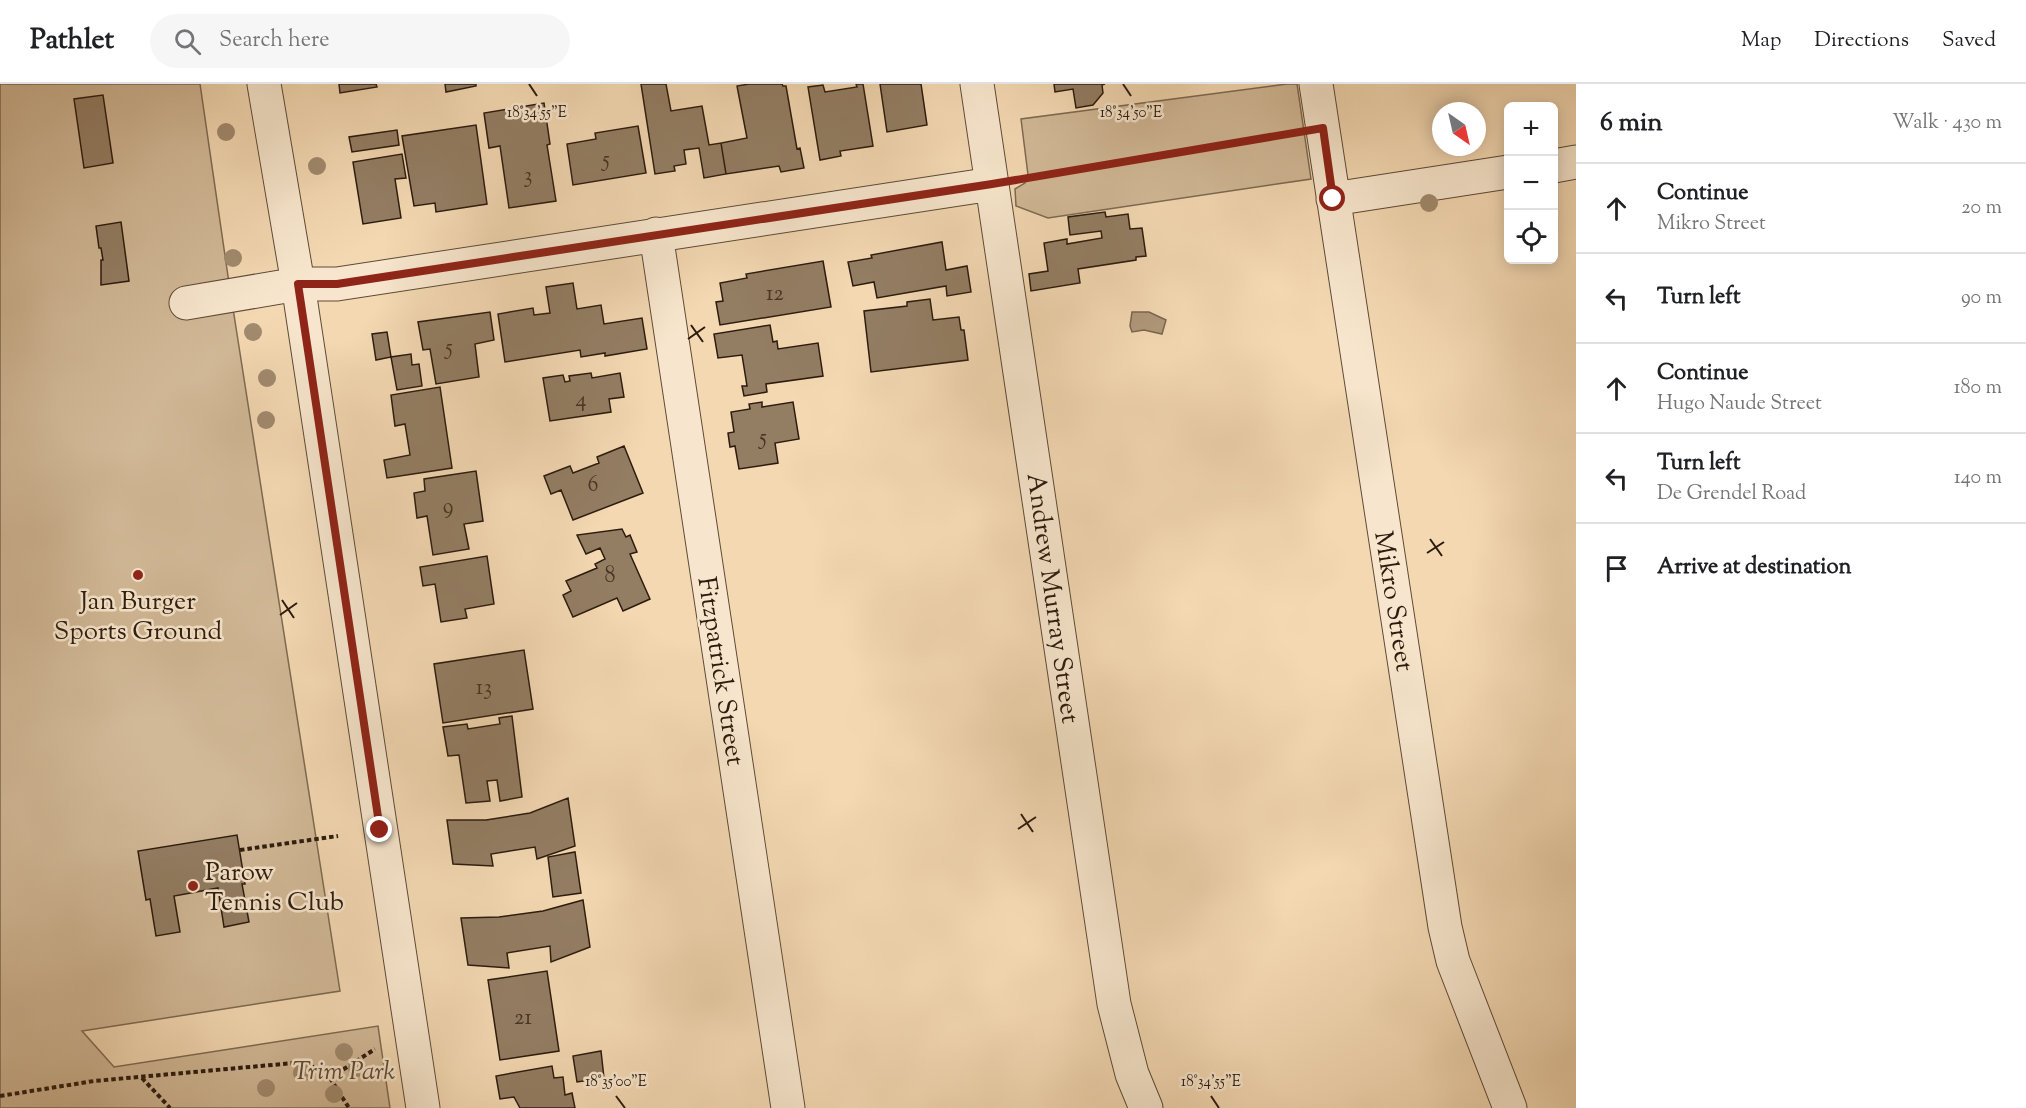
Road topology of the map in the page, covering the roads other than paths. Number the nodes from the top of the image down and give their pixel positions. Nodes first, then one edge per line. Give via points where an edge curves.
1 (264, 84) edge
2 (977, 84) edge
3 (1316, 84) edge
4 (1576, 162) edge
5 (1558, 165) edge
6 (1504, 173) edge
7 (992, 184) junction
8 (1333, 199) junction
9 (656, 234) junction
10 (298, 284) junction
11 (186, 303) dead end
12 (423, 1108) edge
13 (788, 1108) edge
14 (1146, 1108) edge
15 (1510, 1108) edge

1 - 10 street
2 - 7 street, Andrew Murray Street
3 - 8 street, Mikro Street
4 - 5 street
6 - 8 street
7 - 9 street
7 - 14 street, Andrew Murray Street via 1114,1004 1132,1074
8 - 15 street, Mikro Street via 1445,927 1453,961
9 - 10 street via 337,284
9 - 13 street, Fitzpatrick Street
10 - 11 street
10 - 12 street

